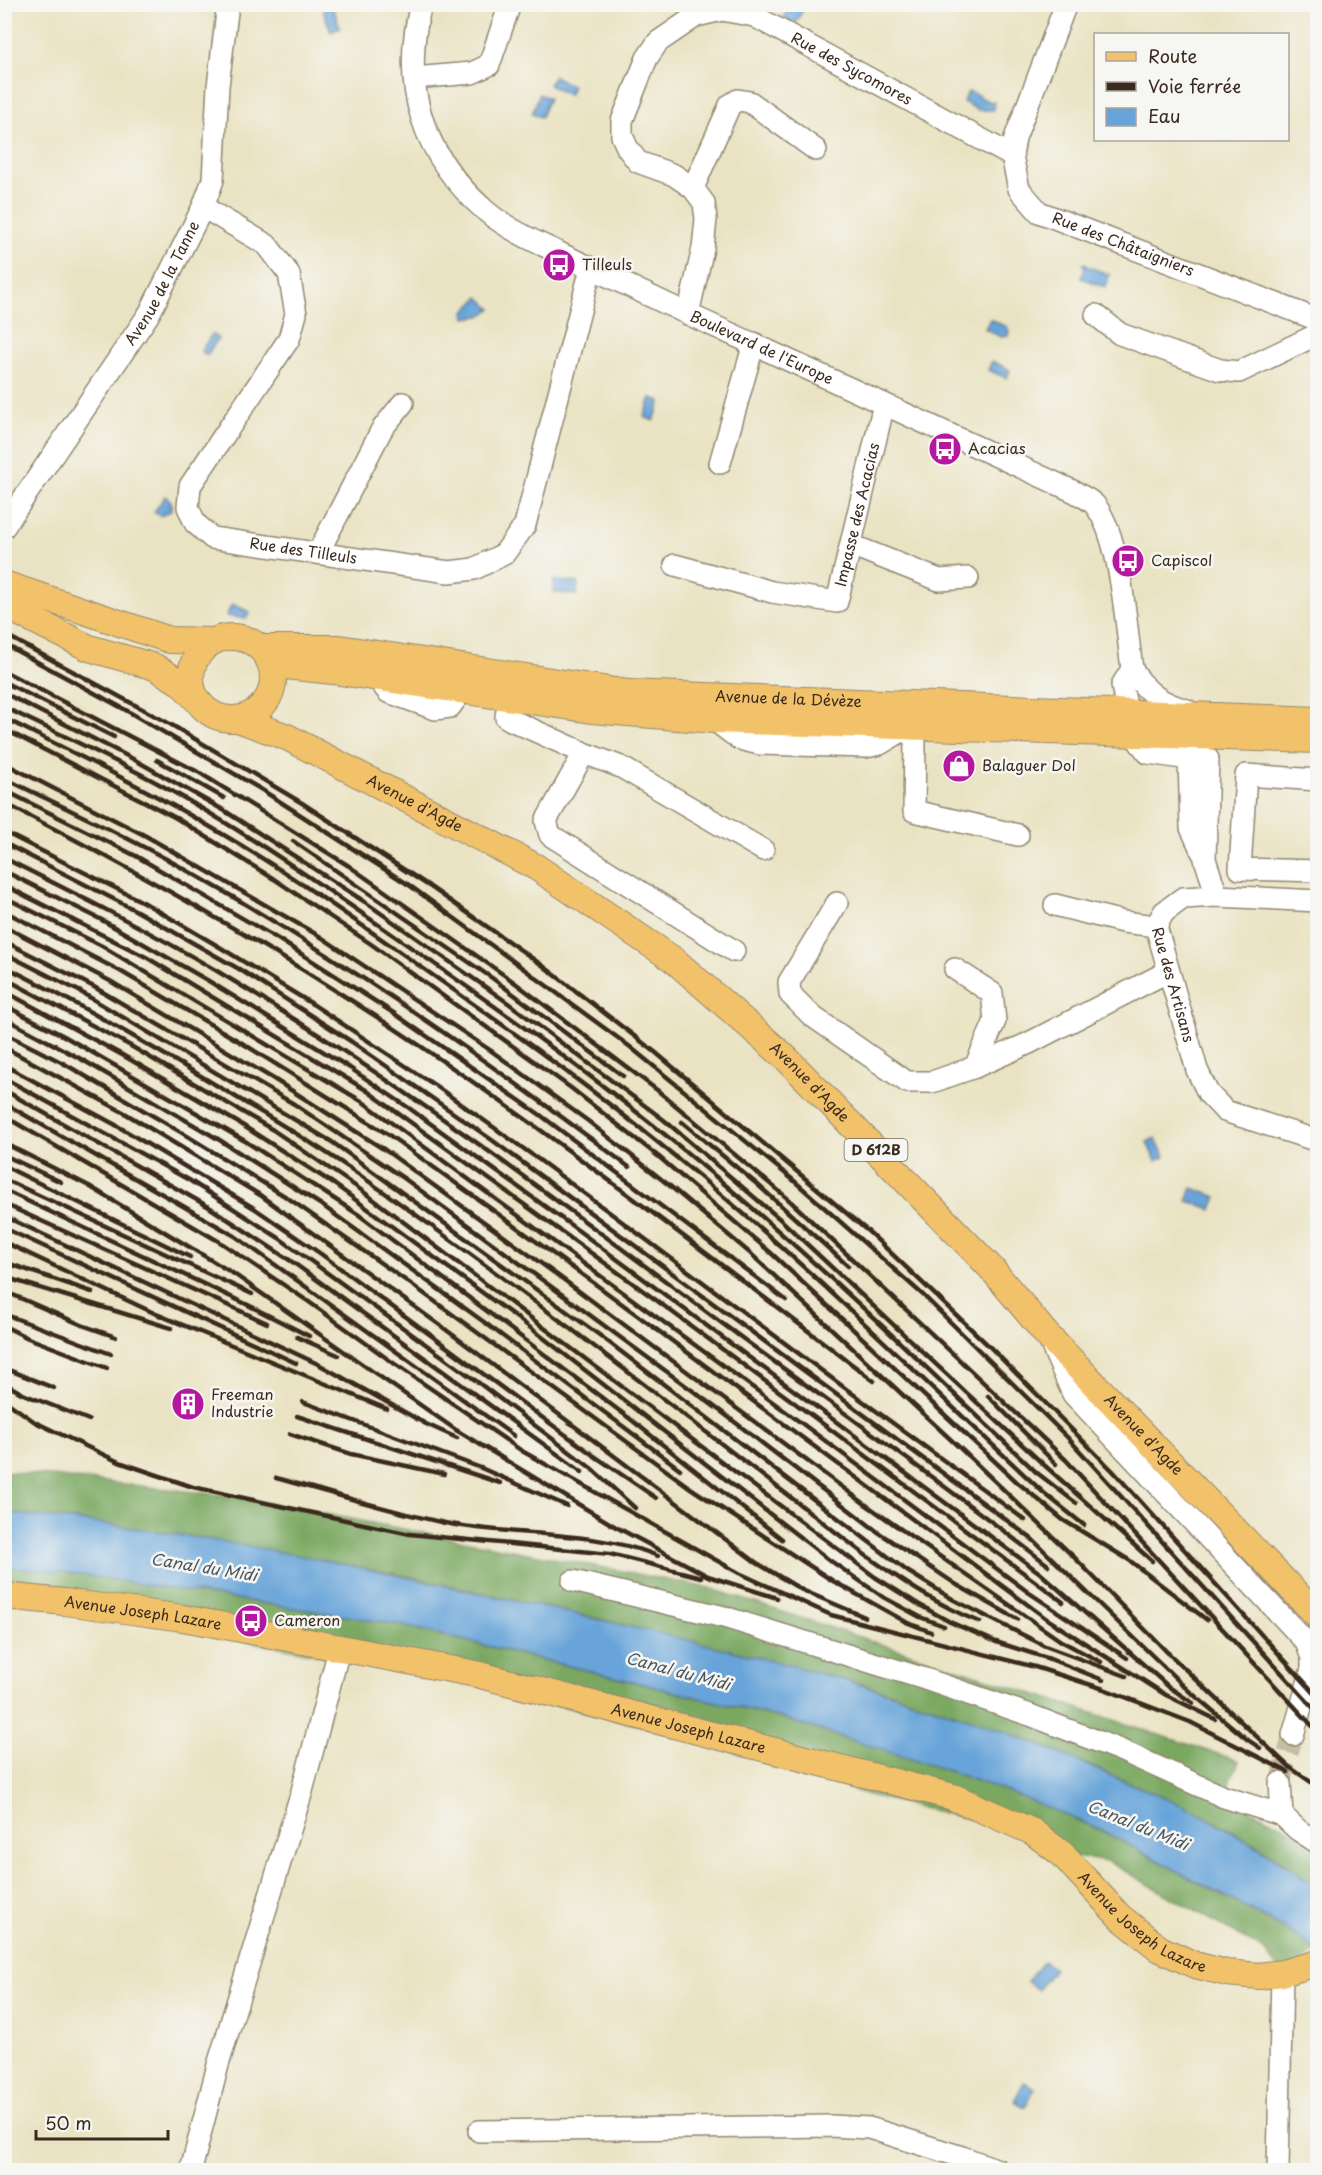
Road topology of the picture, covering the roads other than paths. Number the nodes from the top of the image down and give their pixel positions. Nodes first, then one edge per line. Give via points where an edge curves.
1 (228, 4) edge
2 (422, 4) edge
3 (510, 4) edge
4 (1066, 4) edge
5 (722, 7) edge
6 (414, 78) junction
7 (816, 150) dead end
8 (1012, 156) junction
9 (693, 188) junction
10 (203, 207) junction
11 (591, 268) junction
12 (688, 314) junction
13 (1096, 315) dead end
14 (1317, 320) edge
15 (1317, 334) edge
16 (754, 343) junction
17 (403, 403) dead end
18 (884, 404) junction
19 (720, 463) dead end
20 (4, 526) edge
21 (851, 545) junction
22 (318, 553) junction
23 (675, 565) dead end
24 (969, 578) dead end
25 (6, 588) edge
26 (214, 640) junction
27 (267, 658) junction
28 (1132, 680) junction
29 (268, 699) junction
30 (509, 699) junction
31 (197, 700) junction
32 (1022, 710) junction
33 (1207, 715) junction
34 (238, 719) junction
35 (1134, 719) junction
36 (1317, 720) edge
37 (910, 726) junction
38 (288, 737) junction
39 (1317, 740) edge
40 (584, 753) junction
41 (1317, 780) edge
42 (1018, 835) dead end
43 (763, 850) dead end
44 (1317, 872) edge
45 (1217, 896) junction
46 (1317, 901) edge
47 (837, 903) dead end
48 (1055, 905) dead end
49 (1156, 926) junction
50 (734, 951) dead end
51 (955, 969) dead end
52 (1167, 972) junction
53 (975, 1067) junction
54 (1317, 1141) edge
55 (1046, 1334) junction
56 (573, 1581) dead end
57 (4, 1596) edge
58 (1317, 1616) edge
59 (340, 1646) junction
60 (1293, 1735) tunnel mouth
61 (1280, 1783) tunnel mouth
62 (1282, 1815) junction
63 (1317, 1843) edge
64 (1301, 1968) edge
65 (479, 2131) dead end
66 (191, 2170) edge
67 (998, 2170) edge
68 (1278, 2170) edge

1 - 10 street, Avenue de la Tanne via 213,180
2 - 6 street, Boulevard de l'Europe via 414,33
3 - 6 street via 489,65 472,73
4 - 8 street, Rue des Châtaigniers via 1015,138
5 - 8 street, Rue des Sycomores via 754,16
5 - 9 street, Rue des Sycomores via 696,16 658,42 647,58 622,121 622,136 638,162 674,175
6 - 11 street, Boulevard de l'Europe via 418,107 429,139 452,176 488,212 529,238
7 - 9 street via 750,102 738,100 730,105
8 - 14 street, Rue des Châtaigniers via 1019,189 1039,212
9 - 12 street via 704,203 706,219
10 - 20 street, Avenue de la Tanne via 149,314
10 - 22 street, Rue des Tilleuls via 267,245 289,274 296,314 289,339 190,486 188,507 195,523 212,538
11 - 12 street, Boulevard de l'Europe
11 - 22 street, Rue des Tilleuls via 525,525 504,554 474,569 449,572
12 - 16 street, Boulevard de l'Europe
13 - 15 street via 1120,334 1220,370 1239,372
16 - 18 street, Boulevard de l'Europe
16 - 19 street
17 - 22 street via 382,429
18 - 21 street, Impasse des Acacias
18 - 28 street, Boulevard de l'Europe via 1093,502 1113,540
21 - 23 street, Impasse des Acacias via 837,602 772,592
21 - 24 street via 939,580
25 - 26 main road via 170,640
25 - 31 main road via 89,648 155,667 181,683
26 - 27 main road via 238,636 251,640
26 - 31 main road via 202,649 193,667 192,687
27 - 29 main road via 274,679
27 - 30 main road, Avenue de la Dévèze via 286,666
27 - 32 main road, Avenue de la Dévèze via 339,648 628,693
28 - 32 street via 1098,702
28 - 33 street via 1166,704
28 - 35 street, Boulevard de l'Europe
29 - 34 main road via 260,709
29 - 38 main road
30 - 37 main road, Avenue de la Dévèze via 714,720
30 - 40 street via 506,717
31 - 34 main road via 215,715
32 - 35 main road, Avenue de la Dévèze
33 - 35 main road, Avenue de la Dévèze
33 - 36 main road, Avenue de la Dévèze
34 - 38 main road, Avenue d'Agde / D 612B
35 - 37 main road, Avenue de la Dévèze via 998,729
35 - 39 main road, Avenue de la Dévèze via 1272,738
35 - 45 street via 1148,753 1189,759 1191,828
37 - 42 street via 915,742 914,811
38 - 55 main road, Avenue d'Agde / D 612B via 536,867 674,960 786,1058 991,1268
40 - 43 street via 621,767
40 - 50 street via 546,821 550,835
41 - 44 street via 1246,775 1240,869
45 - 46 street, Rue des Artisans
45 - 49 street, Rue des Artisans via 1183,898 1164,912
47 - 53 street via 789,982 790,994 812,1016 907,1082 932,1082
48 - 49 street
49 - 52 street, Rue des Artisans
51 - 53 street via 992,993 995,1021
52 - 53 street
52 - 54 street, Rue des Artisans via 1197,1070 1208,1093 1226,1111
55 - 58 main road, Avenue d'Agde / D 612B
55 - 60 street via 1073,1394 1306,1642 1312,1669
56 - 62 street via 724,1617 925,1679 1120,1750 1224,1797
57 - 59 main road, Avenue Joseph Lazare via 183,1618
59 - 64 main road, Avenue Joseph Lazare via 476,1674 953,1797 1034,1832 1062,1854 1120,1917 1160,1949 1195,1965 1227,1973 1259,1976
59 - 66 street via 302,1791 218,2065
61 - 62 street
62 - 63 street
64 - 68 street
65 - 67 street via 869,2128

